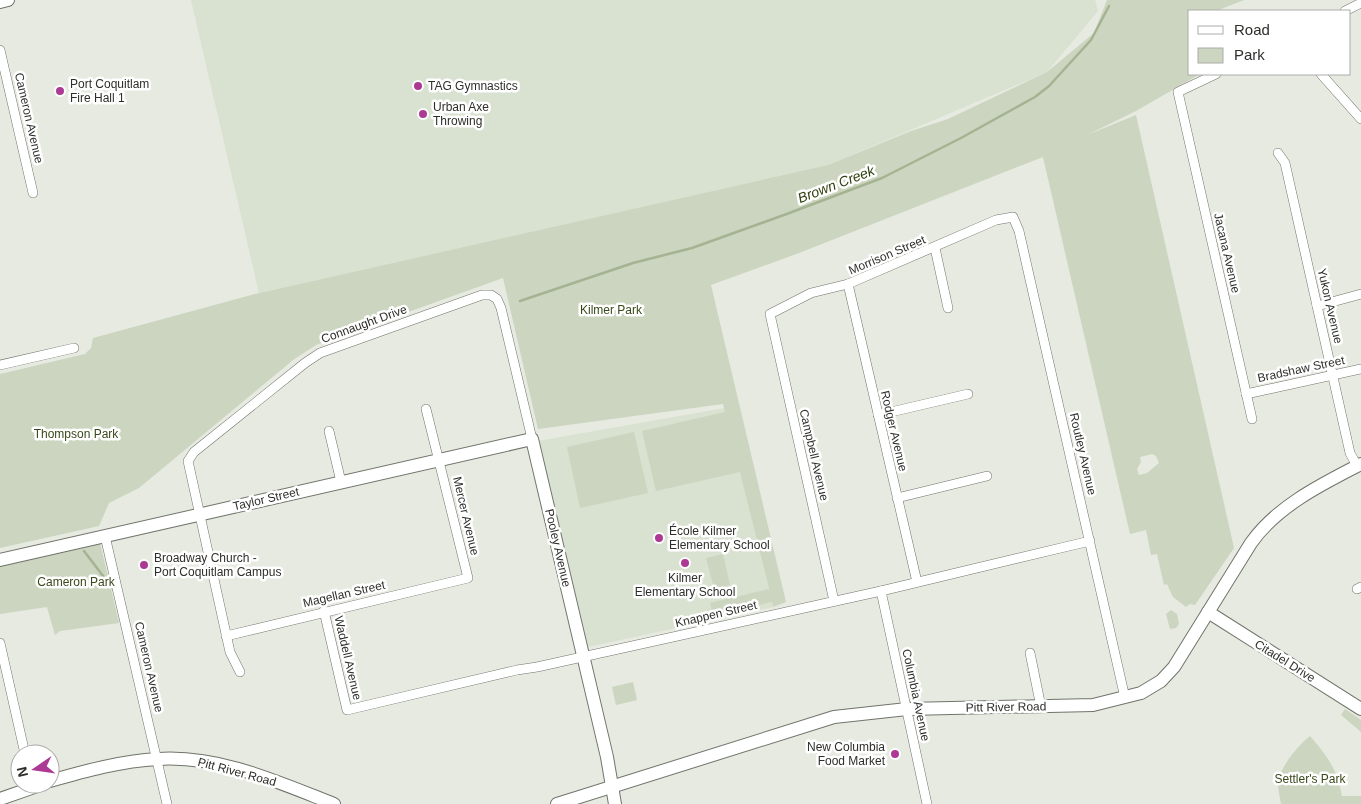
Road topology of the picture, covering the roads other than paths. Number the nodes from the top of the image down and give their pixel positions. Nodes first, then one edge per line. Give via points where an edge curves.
1 (8, 0) edge
2 (0, 2) edge
3 (1361, 2) edge
4 (1347, 10) edge
5 (0, 50) edge
6 (1214, 75) edge
7 (1323, 75) edge
8 (3, 76) edge
9 (1361, 119) edge
10 (1278, 153) dead end
11 (33, 193) dead end
12 (1012, 217) joint
13 (935, 248) junction
14 (848, 284) junction
15 (1361, 294) edge
16 (493, 295) joint
17 (1317, 306) junction
18 (948, 308) dead end
19 (770, 314) joint
20 (74, 348) dead end
21 (0, 365) edge
22 (1361, 369) edge
23 (1333, 375) junction
24 (968, 394) dead end
25 (1246, 394) junction
26 (426, 409) dead end
27 (878, 415) junction
28 (1252, 419) dead end
29 (329, 431) dead end
30 (532, 439) junction
31 (440, 460) junction
32 (1359, 465) edge
33 (988, 476) dead end
34 (341, 482) junction
35 (897, 498) junction
36 (199, 514) junction
37 (105, 536) junction
38 (1090, 541) junction
39 (0, 560) edge
40 (468, 578) joint
41 (917, 582) junction
42 (880, 591) junction
43 (834, 600) junction
44 (324, 611) junction
45 (1208, 612) junction
46 (226, 636) junction
47 (0, 643) edge
48 (1030, 653) dead end
49 (584, 657) junction
50 (240, 672) dead end
51 (1125, 698) junction
52 (1041, 707) junction
53 (907, 708) junction
54 (347, 710) joint
55 (1361, 710) edge
56 (23, 744) edge
57 (157, 759) junction
58 (60, 779) edge
59 (613, 787) junction
60 (13, 794) edge
61 (0, 799) edge
62 (167, 804) edge
63 (334, 804) edge
64 (557, 804) edge
65 (615, 804) edge
66 (927, 804) edge

1 - 2 main road
3 - 4 street
5 - 8 street, Cameron Avenue
6 - 25 street, Jacana Avenue via 1178,92
7 - 9 street
8 - 11 street, Cameron Avenue
10 - 17 street, Yukon Avenue via 1285,163
12 - 13 street, Morrison Street via 1003,217
12 - 38 street, Routley Avenue via 1019,232
13 - 14 street, Morrison Street
13 - 18 street
14 - 19 street, Morrison Street via 811,293
14 - 27 street, Rodger Avenue
15 - 17 street
16 - 30 street, Pooley Avenue via 500,308
16 - 36 street, Connaught Drive via 482,295 320,353 305,363 194,452 188,461
17 - 23 street, Yukon Avenue
19 - 43 street, Campbell Avenue
20 - 21 street
22 - 23 street, Bradshaw Street
23 - 25 street, Bradshaw Street
23 - 32 street, Yukon Avenue via 1350,453
24 - 27 street
25 - 28 street, Jacana Avenue
26 - 31 street, Mercer Avenue
27 - 35 street, Rodger Avenue
29 - 34 street
30 - 31 main road, Taylor Street
30 - 49 main road, Pooley Avenue
31 - 34 main road, Taylor Street
31 - 40 street, Mercer Avenue
32 - 45 main road, Pitt River Road via 1313,490 1265,525
33 - 35 street
34 - 36 main road, Taylor Street
35 - 41 street, Rodger Avenue
36 - 37 main road, Taylor Street
36 - 46 street
37 - 39 main road, Taylor Street
37 - 57 street, Cameron Avenue
38 - 41 street, Knappen Street
38 - 51 street, Routley Avenue
40 - 44 street, Magellan Street
41 - 42 street, Knappen Street
42 - 43 street, Knappen Street
42 - 53 street, Columbia Avenue
43 - 49 street, Knappen Street
44 - 46 street, Magellan Street
44 - 54 street, Waddell Avenue
45 - 51 main road, Pitt River Road via 1170,673 1151,688
45 - 55 main road, Citadel Drive
46 - 50 street
47 - 56 street
48 - 52 street
49 - 54 street, Knappen Street
49 - 59 main road, Pooley Avenue
51 - 52 main road, Pitt River Road via 1093,705
52 - 53 main road, Pitt River Road
53 - 59 main road, Pitt River Road via 820,721
53 - 66 street, Columbia Avenue
57 - 58 main road, Pitt River Road via 88,770
57 - 62 street, Cameron Avenue
57 - 63 main road, Pitt River Road via 188,759 229,767
59 - 64 main road, Pitt River Road
59 - 65 main road, Pooley Avenue
60 - 61 main road

